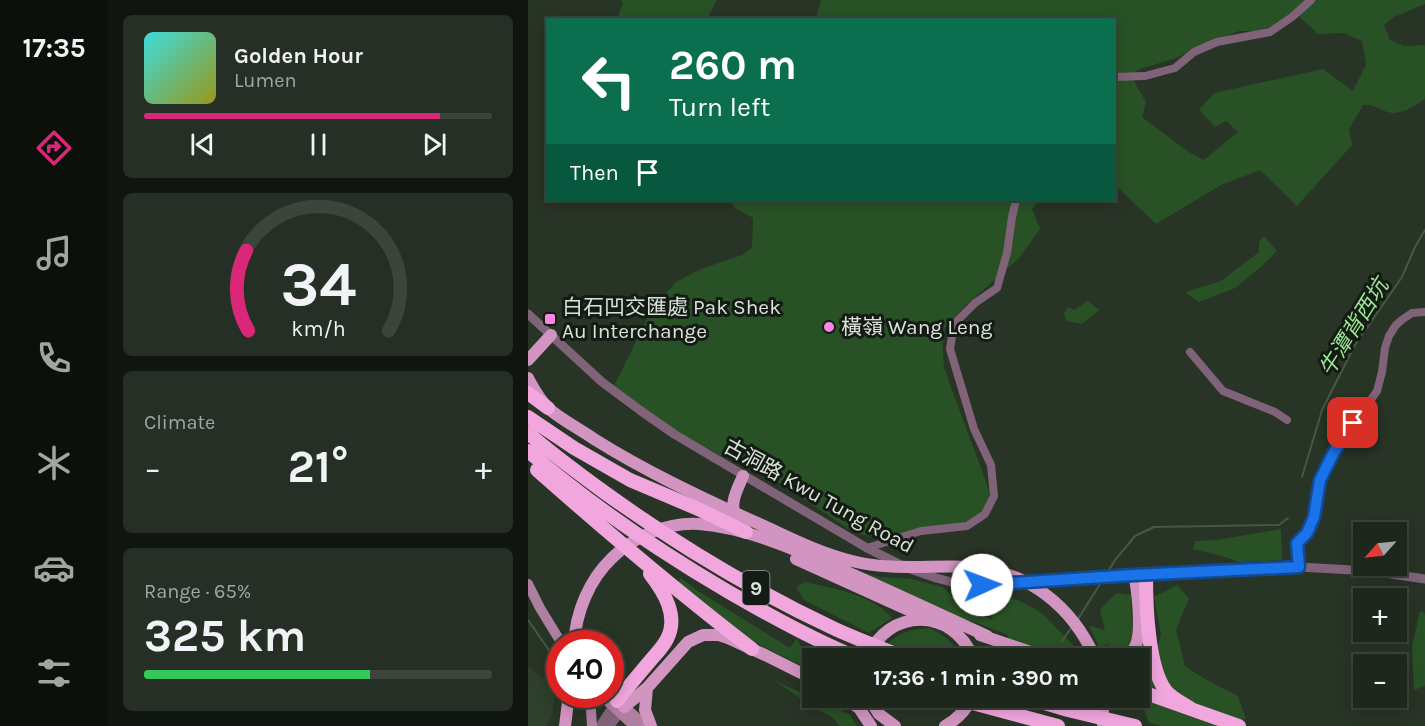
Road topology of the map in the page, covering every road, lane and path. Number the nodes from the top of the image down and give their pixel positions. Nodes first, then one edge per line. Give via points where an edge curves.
1 (1311, 0) edge
2 (1116, 77) edge
3 (1016, 201) edge
4 (1425, 312) edge
5 (528, 314) edge
6 (550, 335) junction
7 (1190, 352) dead end
8 (528, 360) edge
9 (528, 378) edge
10 (528, 393) edge
11 (548, 408) junction
12 (528, 417) edge
13 (1287, 420) dead end
14 (528, 433) edge
15 (528, 451) edge
16 (528, 462) edge
17 (743, 476) junction
18 (746, 532) junction
19 (867, 548) junction
20 (629, 550) junction
21 (1299, 567) junction
22 (1140, 575) junction
23 (1425, 579) edge
24 (528, 584) edge
25 (935, 622) junction
26 (947, 627) junction
27 (553, 630) edge
28 (577, 630) edge
29 (987, 636) junction
30 (835, 648) edge
31 (872, 648) edge
32 (882, 648) edge
33 (967, 648) edge
34 (1020, 648) edge
35 (1090, 648) edge
36 (1134, 648) edge
37 (752, 649) junction
38 (802, 674) edge
39 (647, 688) junction
40 (1150, 694) edge
41 (624, 695) edge
42 (624, 700) edge
43 (567, 708) edge
44 (590, 708) edge
45 (614, 708) edge
46 (616, 708) edge
47 (620, 708) edge
48 (622, 708) edge
49 (859, 708) edge
50 (866, 708) edge
51 (967, 708) edge
52 (991, 708) edge
53 (1062, 708) edge
54 (1103, 708) edge
55 (1190, 708) junction
56 (879, 716) edge
57 (565, 726) edge
58 (592, 726) edge
59 (600, 726) edge
60 (610, 726) edge
61 (634, 726) edge
62 (646, 726) edge
63 (651, 726) edge
64 (871, 726) edge
65 (895, 726) edge
66 (945, 726) edge
67 (1058, 726) edge
68 (1103, 726) edge
69 (1135, 726) edge
70 (1239, 726) edge

1 - 2 street via 1270,32 1217,42 1194,52 1175,68 1145,76
3 - 19 street via 997,288 954,324 950,349 974,429 991,465 994,496 985,514 967,526 921,531
4 - 21 street via 1403,319 1389,336 1377,391 1334,452 1320,480 1314,517 1297,543
5 - 6 street, 古洞路 Kwu Tung Road
6 - 8 main road
6 - 17 street, 古洞路 Kwu Tung Road via 641,411
7 - 13 street via 1223,392
9 - 11 main road
10 - 11 highway
11 - 35 main road via 682,488 838,557 895,567 985,569 1027,583 1065,611
12 - 18 highway via 630,480
14 - 32 highway, 9 via 668,536 836,630
15 - 30 highway, 9 via 606,513 689,569
16 - 20 highway
17 - 18 main road via 732,505
17 - 19 street, 古洞路 Kwu Tung Road
18 - 25 main road via 765,545
19 - 22 street, 古洞路 Kwu Tung Road via 905,567 967,586
20 - 37 highway
20 - 41 highway via 663,594 671,626 667,640
21 - 22 street, 古洞路 Kwu Tung Road
21 - 23 street, 古洞路 Kwu Tung Road
22 - 36 main road via 1136,583
22 - 55 highway via 1159,680 1168,694
24 - 27 main road
25 - 26 main road
25 - 31 main road via 897,625
26 - 29 main road
26 - 33 main road
28 - 29 main road via 592,583 617,552 653,532 698,524 728,528 788,546
29 - 34 main road
37 - 38 main road
37 - 39 main road via 718,635 697,637 675,654
39 - 42 main road
39 - 63 main road via 645,710
40 - 55 highway
43 - 57 main road
44 - 58 main road
45 - 59 street
46 - 60 street
47 - 61 main road
48 - 62 main road
49 - 64 main road
50 - 56 main road
51 - 66 main road
52 - 67 highway
53 - 69 highway
54 - 68 main road
55 - 70 highway
56 - 65 main road

